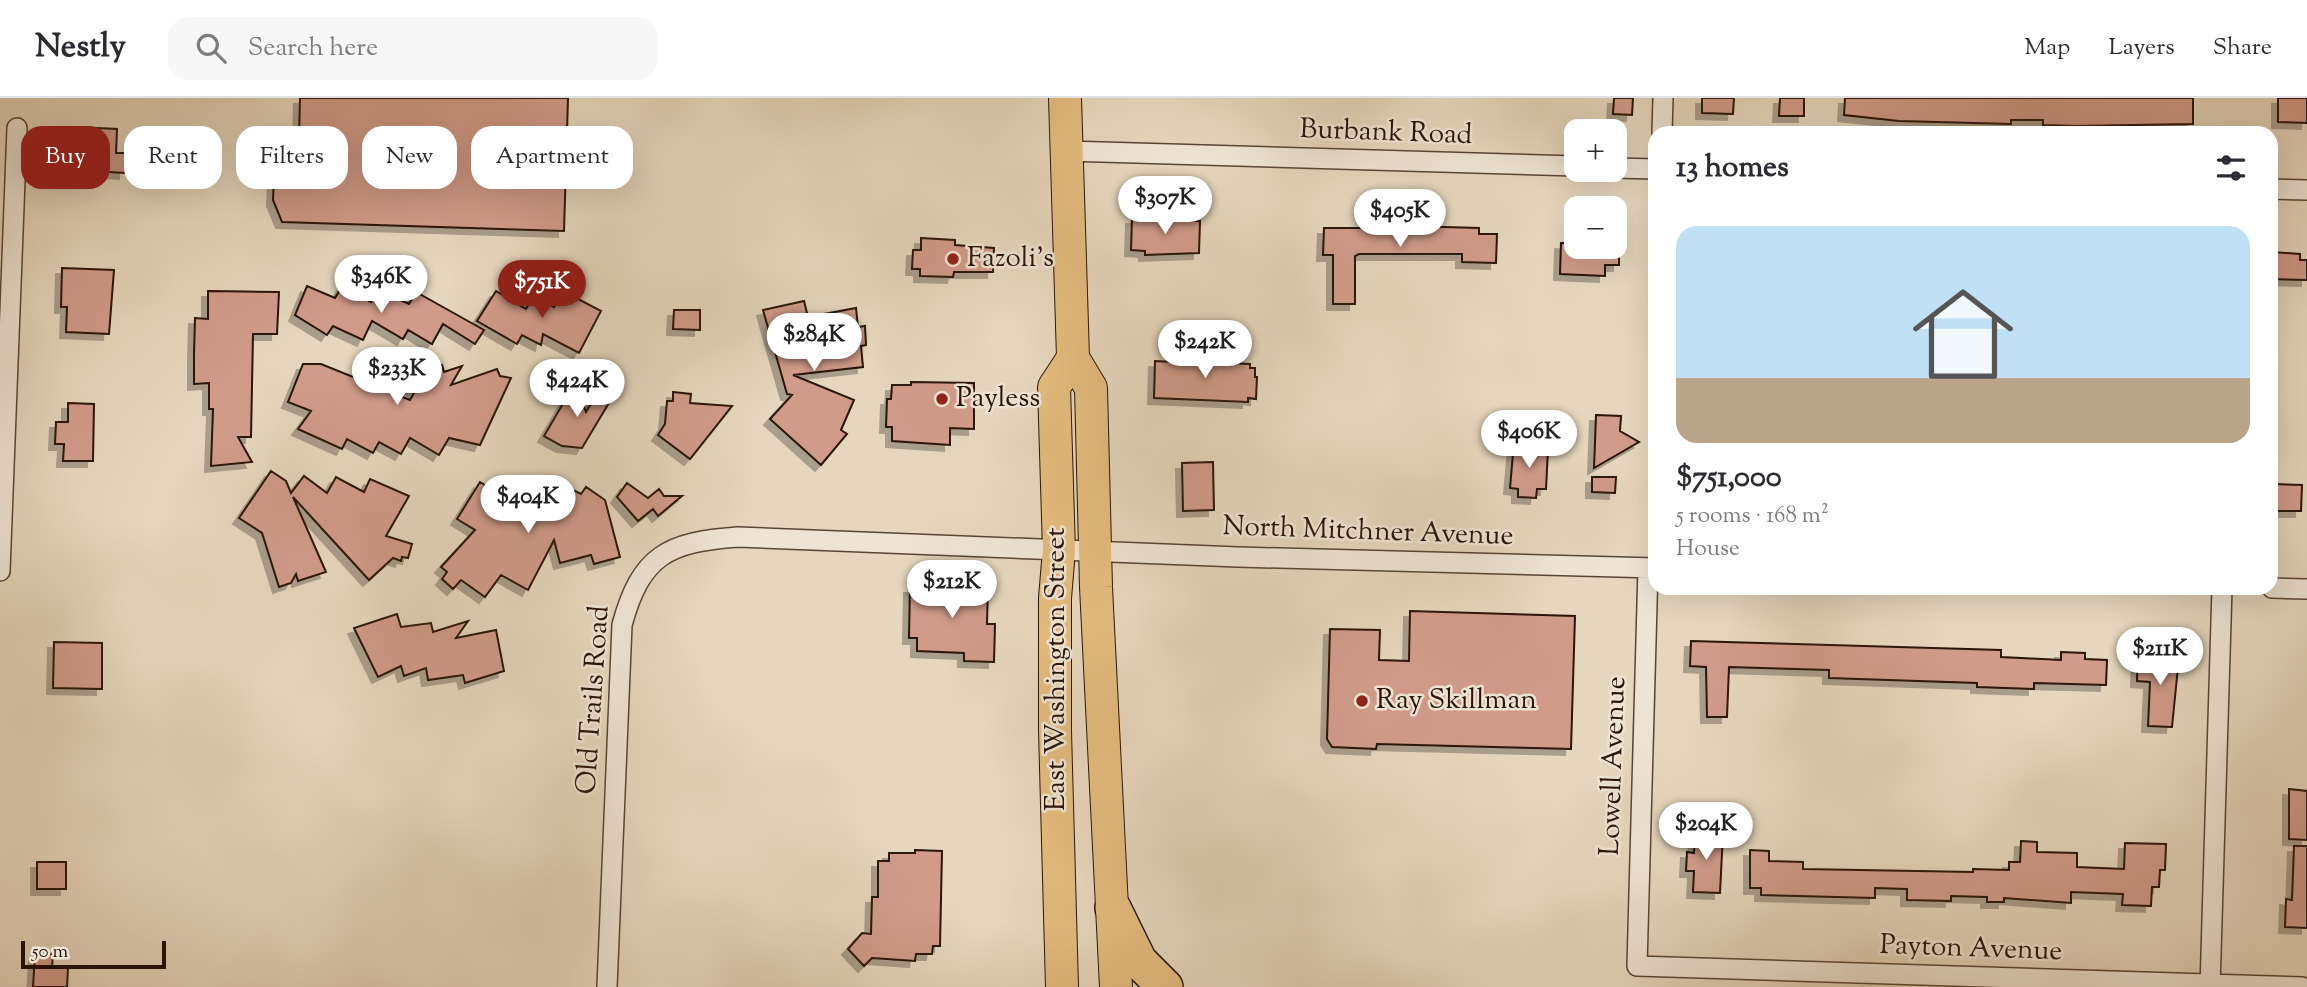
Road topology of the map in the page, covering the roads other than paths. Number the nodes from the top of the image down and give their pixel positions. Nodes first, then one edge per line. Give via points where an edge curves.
1 (1065, 98) edge
2 (1663, 98) edge
3 (1662, 126) edge
4 (17, 128) dead end
5 (1067, 151) junction
6 (1564, 166) edge
7 (1627, 168) edge
8 (1648, 169) edge
9 (2278, 189) edge
10 (2307, 190) edge
11 (5, 341) edge
12 (1078, 550) junction
13 (1648, 568) edge
14 (0, 571) edge
15 (2278, 588) edge
16 (2307, 589) edge
17 (1651, 595) edge
18 (2222, 595) edge
19 (1113, 908) junction
20 (1637, 966) joint
21 (2210, 986) edge
22 (607, 987) edge
23 (1062, 987) edge
24 (1116, 987) edge
25 (1165, 987) edge
26 (2302, 987) edge

1 - 5 main road, East Washington Street
2 - 3 street
4 - 11 street
5 - 6 street, Burbank Road
5 - 12 main road, East Washington Street via 1073,358 1091,388
7 - 8 street
9 - 10 street
11 - 14 street
12 - 13 street, North Mitchner Avenue
12 - 19 main road, East Washington Street
12 - 22 street, Old Trails Road via 738,537 690,543 657,560 630,593 622,625
12 - 23 main road, East Washington Street via 1055,598
15 - 16 street
17 - 20 street, Lowell Avenue
18 - 21 street
19 - 24 main road, East Washington Street
19 - 25 highway via 1139,961
20 - 21 street, Payton Avenue
21 - 26 street, Payton Avenue

